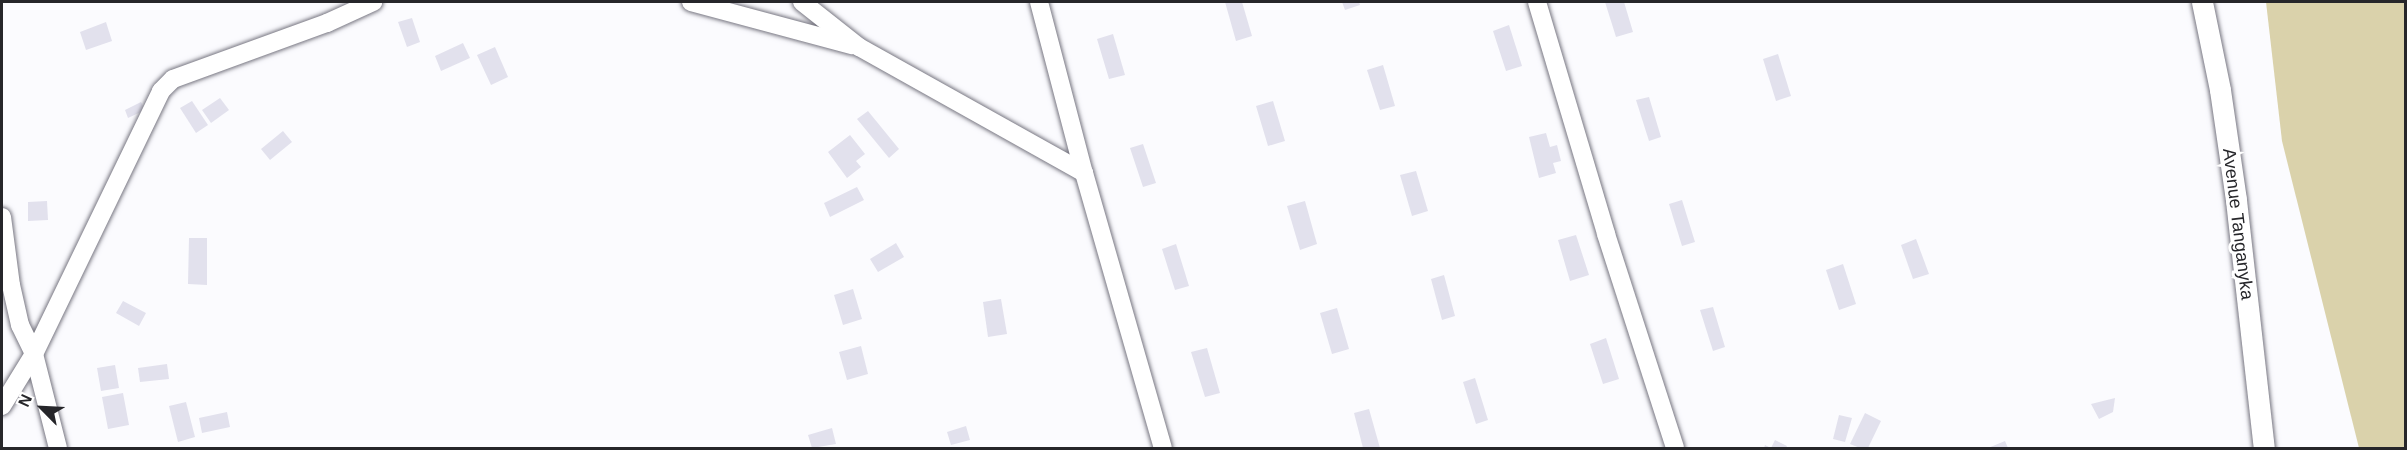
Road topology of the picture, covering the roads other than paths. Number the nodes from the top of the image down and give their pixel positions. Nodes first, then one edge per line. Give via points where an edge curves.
1 (373, 2) edge
2 (691, 2) edge
3 (802, 2) edge
4 (1039, 2) edge
5 (1538, 2) edge
6 (2202, 2) edge
7 (859, 47) junction
8 (1084, 173) junction
9 (2, 217) edge
10 (34, 354) junction
11 (2, 406) edge
12 (58, 448) edge
13 (1163, 448) edge
14 (1675, 448) edge
15 (2264, 448) edge

1 - 10 street via 327,23 173,79 161,90
2 - 7 street
3 - 7 street
4 - 8 street
5 - 14 street via 1606,234
6 - 15 street, Avenue Tanganyka via 2236,200
7 - 8 street
8 - 13 street
9 - 10 street via 10,285 20,325
10 - 11 street
10 - 12 street

